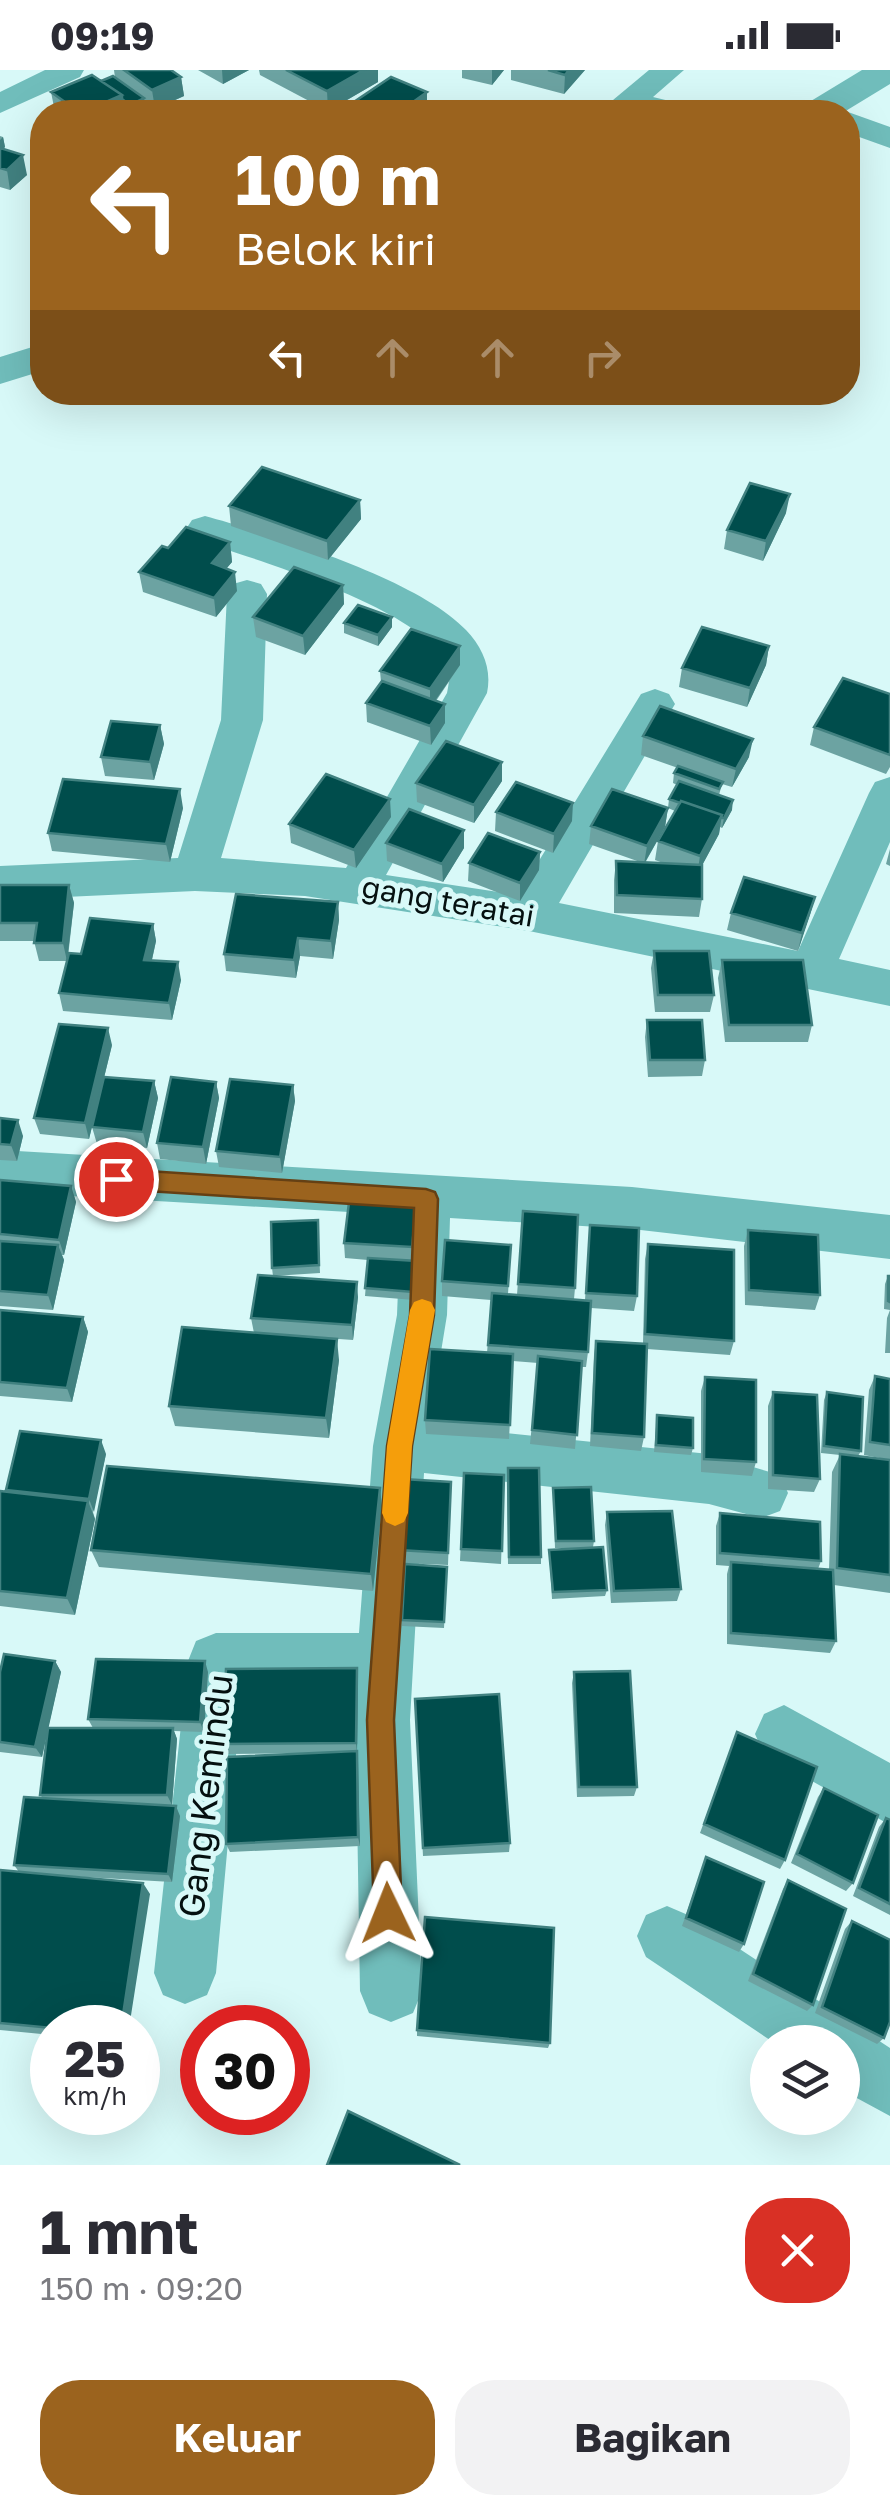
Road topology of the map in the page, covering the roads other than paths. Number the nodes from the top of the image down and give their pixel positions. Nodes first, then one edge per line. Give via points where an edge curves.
1 (69, 70) edge
2 (670, 70) edge
3 (887, 70) edge
4 (629, 100) edge
5 (839, 100) edge
6 (0, 104) edge
7 (860, 127) edge
8 (890, 138) edge
9 (30, 361) edge
10 (0, 371) edge
11 (205, 530) edge
12 (247, 594) dead end
13 (655, 704) dead end
14 (890, 793) edge
15 (194, 874) junction
16 (0, 883) edge
17 (358, 886) junction
18 (529, 914) junction
19 (811, 972) junction
20 (890, 988) edge
21 (0, 1171) edge
22 (426, 1199) junction
23 (890, 1237) edge
24 (399, 1446) junction
25 (761, 1493) dead end
26 (385, 1661) junction
27 (784, 1734) dead end
28 (890, 1796) edge
29 (667, 1936) dead end
30 (185, 1973) dead end
31 (391, 1990) dead end
32 (801, 2025) edge
33 (860, 2065) edge
34 (890, 2085) edge

1 - 6 street
2 - 4 street
3 - 5 street
7 - 8 street
9 - 10 street
11 - 17 street via 394,599 426,618 467,660 468,693
12 - 15 street via 242,720
13 - 18 street
14 - 19 street
15 - 16 street, gang teratai
15 - 17 street, gang teratai
17 - 18 street, gang teratai
18 - 19 street, gang teratai
19 - 20 street, gang teratai
21 - 22 street
22 - 23 street via 632,1208
22 - 24 street via 422,1315
24 - 25 street via 709,1479
24 - 26 street
26 - 30 street, Gang Kemindu via 216,1661
26 - 31 street via 381,1720
27 - 28 street
29 - 32 street
33 - 34 street

